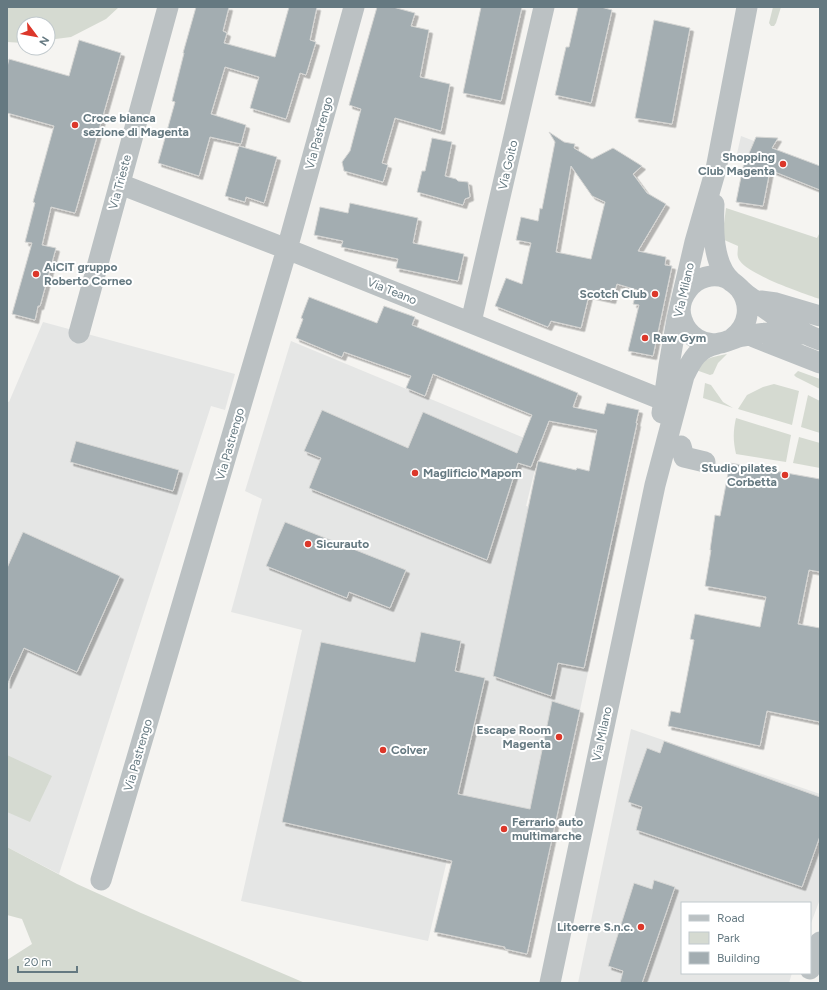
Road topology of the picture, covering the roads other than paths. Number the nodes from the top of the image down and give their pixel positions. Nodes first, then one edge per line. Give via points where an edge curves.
1 (168, 7) edge
2 (354, 7) edge
3 (544, 7) edge
4 (752, 7) edge
5 (746, 17) edge
6 (716, 169) junction
7 (120, 184) junction
8 (287, 249) junction
9 (742, 290) junction
10 (681, 304) junction
11 (820, 316) edge
12 (471, 322) junction
13 (79, 333) dead end
14 (812, 337) edge
15 (732, 339) junction
16 (820, 363) edge
17 (663, 400) junction
18 (681, 446) dead end
19 (705, 462) dead end
20 (655, 485) junction
21 (101, 880) dead end
22 (820, 942) edge
23 (811, 966) edge
24 (550, 983) edge

1 - 7 street, Via Trieste
2 - 8 street, Via Pastrengo
3 - 12 street, Via Goito
4 - 5 street, Via Milano
5 - 6 street, Via Milano
6 - 9 street, Via Milano via 714,240 720,264 726,275
6 - 10 street, Via Milano via 695,242
7 - 8 street, Via Teano
7 - 13 street, Via Trieste
8 - 12 street, Via Teano
8 - 21 street, Via Pastrengo
9 - 10 street via 719,276 708,277 700,279 688,288
9 - 11 street
9 - 14 street
9 - 15 street via 748,314 744,326
10 - 15 street via 681,319 684,326 702,342
10 - 17 street, Via Milano
12 - 17 street, Via Teano
14 - 15 street via 788,332
15 - 16 street via 761,339
15 - 20 street, Via Milano via 701,350 684,376
17 - 20 street, Via Milano
18 - 19 street via 684,458
20 - 24 street, Via Milano
22 - 23 street

